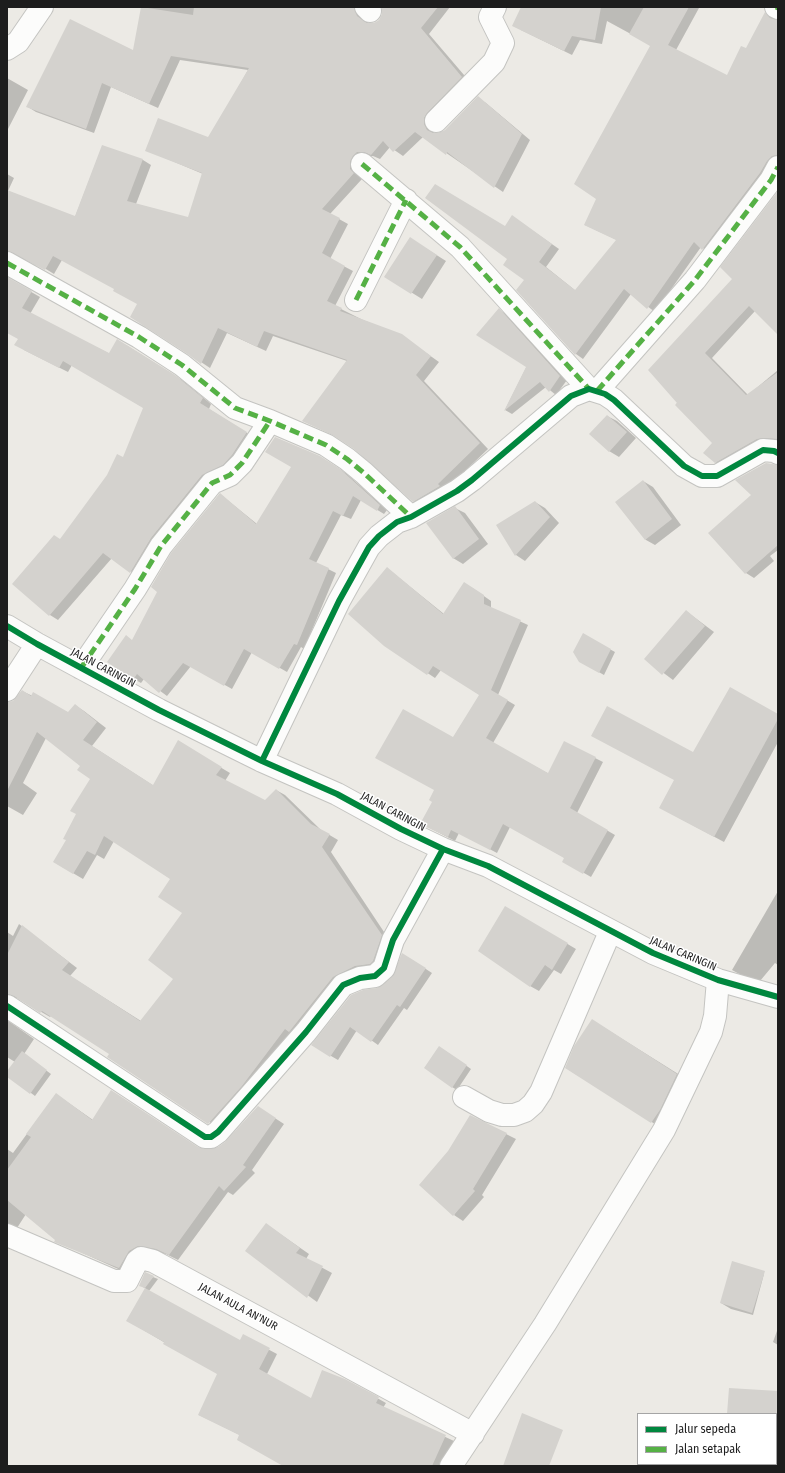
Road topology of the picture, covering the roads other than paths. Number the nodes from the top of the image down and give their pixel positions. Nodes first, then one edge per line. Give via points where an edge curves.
1 (42, 7) edge
2 (495, 7) edge
3 (7, 49) edge
4 (436, 121) dead end
5 (362, 164) dead end
6 (778, 167) edge
7 (406, 200) junction
8 (7, 263) edge
9 (356, 300) dead end
10 (593, 390) junction
11 (270, 421) junction
12 (778, 453) edge
13 (411, 517) junction
14 (7, 626) edge
15 (37, 644) junction
16 (81, 668) junction
17 (7, 690) edge
18 (262, 761) junction
19 (443, 849) junction
20 (610, 932) junction
21 (718, 980) junction
22 (778, 997) edge
23 (7, 1006) edge
24 (464, 1097) dead end
25 (7, 1235) edge
26 (473, 1434) junction
27 (451, 1466) edge

1 - 3 street via 18,42
2 - 4 street via 490,17 503,43 494,62
5 - 7 street
6 - 10 street via 771,180 695,280
7 - 9 street
7 - 10 street via 460,247
8 - 11 street via 139,337 182,365 235,408
10 - 12 street via 614,400 684,466 702,476 717,476 763,450
10 - 13 street via 575,394 561,403 472,480
11 - 13 street via 326,445 347,459
11 - 16 street via 242,463 230,475 212,482 161,546 136,589
13 - 18 street via 389,528 369,547 339,601
14 - 15 street, JALAN CARINGIN
15 - 16 street, JALAN CARINGIN
15 - 17 street
16 - 18 street, JALAN CARINGIN
18 - 19 street, JALAN CARINGIN via 337,794
19 - 20 street, JALAN CARINGIN via 488,866
19 - 23 street via 393,940 384,968 375,976 360,978 343,985 306,1032 211,1137 205,1137
20 - 21 street, JALAN CARINGIN via 686,968
20 - 24 street via 541,1092 533,1104 525,1111 514,1115 502,1115
21 - 22 street, JALAN CARINGIN
21 - 26 street via 711,1032 664,1130 545,1324
25 - 26 street, JALAN AULA AN'NUR via 114,1281 127,1280 137,1260 141,1258 153,1261
26 - 27 street

